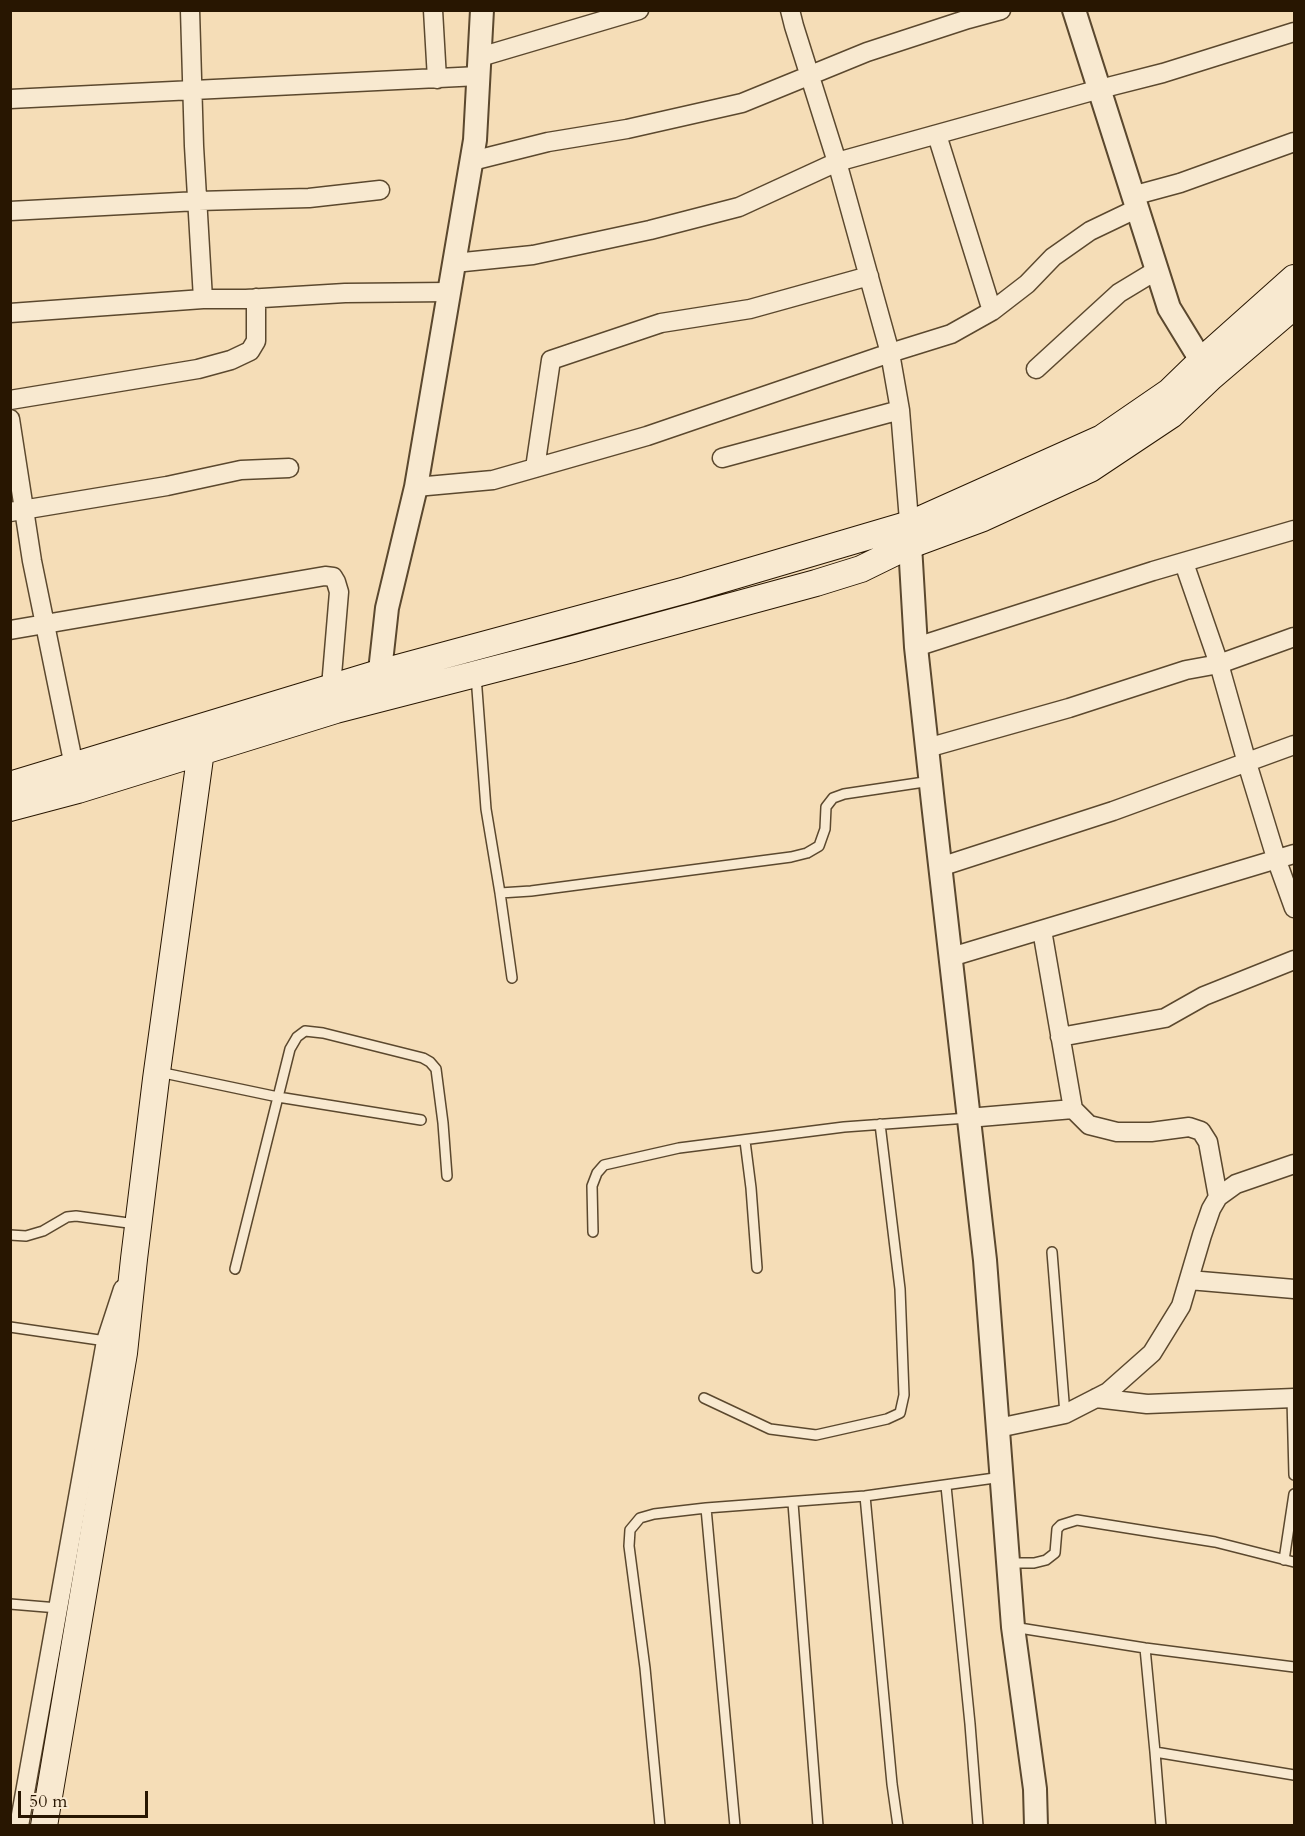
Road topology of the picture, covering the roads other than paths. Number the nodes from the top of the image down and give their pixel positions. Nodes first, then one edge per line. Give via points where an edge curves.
1 (190, 10) edge
2 (433, 10) edge
3 (482, 10) edge
4 (639, 10) edge
5 (790, 10) edge
6 (1001, 10) edge
7 (1074, 10) edge
8 (1294, 32) edge
9 (479, 67) junction
10 (810, 75) junction
11 (437, 79) junction
12 (1100, 89) junction
13 (193, 91) junction
14 (10, 99) edge
15 (937, 135) junction
16 (1294, 142) edge
17 (472, 161) junction
18 (837, 162) junction
19 (380, 190) dead end
20 (198, 201) junction
21 (1134, 202) junction
22 (10, 211) edge
23 (454, 263) junction
24 (1156, 270) junction
25 (869, 276) junction
26 (1294, 279) edge
27 (449, 292) junction
28 (256, 298) junction
29 (203, 299) junction
30 (1294, 306) edge
31 (992, 311) junction
32 (10, 313) edge
33 (890, 353) junction
34 (1035, 369) dead end
35 (1206, 369) junction
36 (10, 399) edge
37 (900, 410) junction
38 (10, 419) edge
39 (722, 458) dead end
40 (290, 468) dead end
41 (535, 468) junction
42 (416, 487) junction
43 (17, 511) edge
44 (1294, 530) edge
45 (910, 535) junction
46 (1185, 563) junction
47 (46, 623) junction
48 (10, 630) edge
49 (1294, 637) edge
50 (916, 646) junction
51 (1219, 664) junction
52 (379, 673) junction
53 (476, 674) junction
54 (331, 687) junction
55 (377, 699) junction
56 (203, 739) junction
57 (1294, 745) edge
58 (927, 748) junction
59 (1247, 763) junction
60 (76, 778) junction
61 (931, 782) junction
62 (10, 785) edge
63 (10, 808) edge
64 (1286, 857) edge
65 (940, 867) junction
66 (500, 893) junction
67 (1294, 908) edge
68 (1042, 930) junction
69 (951, 957) junction
70 (1294, 960) edge
71 (512, 978) dead end
72 (1060, 1037) junction
73 (157, 1071) junction
74 (278, 1097) junction
75 (1073, 1109) junction
76 (968, 1118) junction
77 (421, 1120) dead end
78 (880, 1125) junction
79 (745, 1141) junction
80 (1294, 1164) edge
81 (447, 1176) dead end
82 (1218, 1197) junction
83 (138, 1224) junction
84 (593, 1232) dead end
85 (10, 1235) edge
86 (1052, 1252) dead end
87 (757, 1268) dead end
88 (235, 1269) dead end
89 (1189, 1280) junction
90 (1294, 1289) edge
91 (10, 1327) edge
92 (115, 1347) junction
93 (704, 1398) dead end
94 (1096, 1398) junction
95 (1293, 1399) edge
96 (1065, 1414) junction
97 (998, 1428) junction
98 (1294, 1474) edge
99 (1002, 1477) junction
100 (946, 1486) junction
101 (1294, 1494) edge
102 (865, 1496) junction
103 (793, 1503) junction
104 (706, 1508) junction
105 (1284, 1560) junction
106 (1294, 1562) edge
107 (1009, 1563) junction
108 (12, 1602) edge
109 (58, 1608) junction
110 (1013, 1627) junction
111 (1145, 1648) junction
112 (1294, 1667) edge
113 (1155, 1752) junction
114 (1294, 1775) edge
115 (19, 1826) edge
116 (44, 1826) edge
117 (660, 1826) edge
118 (735, 1826) edge
119 (818, 1826) edge
120 (898, 1826) edge
121 (978, 1826) edge
122 (1036, 1826) edge
123 (1161, 1826) edge

1 - 13 street
2 - 11 street
3 - 9 street
4 - 9 street
5 - 10 street
6 - 10 street via 867,52
7 - 12 street
8 - 12 street
9 - 11 street
9 - 17 street
10 - 17 street via 742,103
10 - 18 street
11 - 13 street
12 - 15 street
12 - 21 street
13 - 14 street
13 - 20 street
15 - 18 street
15 - 31 street
16 - 21 street
17 - 23 street
18 - 23 street via 740,207 533,255
18 - 25 street
19 - 20 street via 309,198
20 - 22 street
20 - 29 street
21 - 24 street
21 - 31 street via 1053,257
23 - 27 street
24 - 34 street via 1119,293
24 - 35 street via 1169,308
25 - 33 street
25 - 41 street via 750,309 661,323 551,360
26 - 35 main road
27 - 28 street
27 - 42 street
28 - 29 street
28 - 36 street via 256,341 250,351 231,360 198,369
29 - 32 street
30 - 35 main road
31 - 33 street via 951,334
33 - 37 street
33 - 41 street via 647,436
35 - 45 main road via 1171,416 1089,469 983,518
37 - 39 street
37 - 45 street
38 - 43 street
40 - 43 street via 242,470
41 - 42 street via 494,480
42 - 52 street via 387,608
43 - 47 street
44 - 46 street
45 - 50 street
45 - 52 main road via 676,592
45 - 53 main road via 861,569
46 - 50 street
46 - 51 street
47 - 48 street
47 - 54 street via 333,577 339,592
47 - 60 street
49 - 51 street
50 - 58 street
51 - 58 street via 1186,670
51 - 59 street
52 - 54 main road
52 - 55 street
53 - 55 main road
53 - 66 lane via 486,809
54 - 56 main road
55 - 56 main road
56 - 60 main road
56 - 73 main road
57 - 59 street
58 - 61 street
59 - 64 street
59 - 65 street
60 - 62 main road
60 - 63 main road
61 - 65 street
61 - 66 lane via 832,798 825,807 825,829 819,846 807,853
64 - 67 street
64 - 68 street
65 - 69 street
66 - 71 lane
68 - 69 street
68 - 72 street
69 - 76 street
70 - 72 street via 1204,996 1166,1018
72 - 75 street
73 - 74 lane
73 - 83 main road
74 - 77 lane
74 - 81 lane via 290,1049 305,1031 423,1058 435,1069
74 - 88 lane
75 - 76 street
75 - 82 street via 1089,1125 1117,1132 1189,1127 1201,1131 1208,1142
76 - 78 lane
76 - 97 street via 985,1260
78 - 79 lane
78 - 93 lane via 900,1289 904,1395 900,1413 816,1435 770,1429
79 - 84 lane via 679,1148 604,1165 592,1186
79 - 87 lane
80 - 82 street via 1236,1184
82 - 89 street
83 - 85 lane via 76,1216 26,1236
83 - 92 main road
86 - 96 lane
89 - 90 street
89 - 94 street via 1182,1306 1152,1353
91 - 92 lane
92 - 109 street
92 - 116 main road
94 - 95 street via 1147,1404
94 - 96 street
95 - 98 lane
96 - 97 street
97 - 99 street
99 - 100 lane
99 - 107 street
100 - 102 lane
100 - 121 lane
101 - 105 lane
102 - 103 lane
102 - 120 lane
103 - 104 lane
103 - 119 lane
104 - 117 lane via 640,1518 630,1530
104 - 118 lane
105 - 106 lane
105 - 107 lane via 1215,1542 1077,1520 1057,1529 1055,1553 1046,1560
107 - 110 street
108 - 109 lane
109 - 115 street
110 - 111 lane
110 - 122 street via 1035,1789
111 - 112 lane
111 - 113 lane
113 - 114 lane
113 - 123 lane

